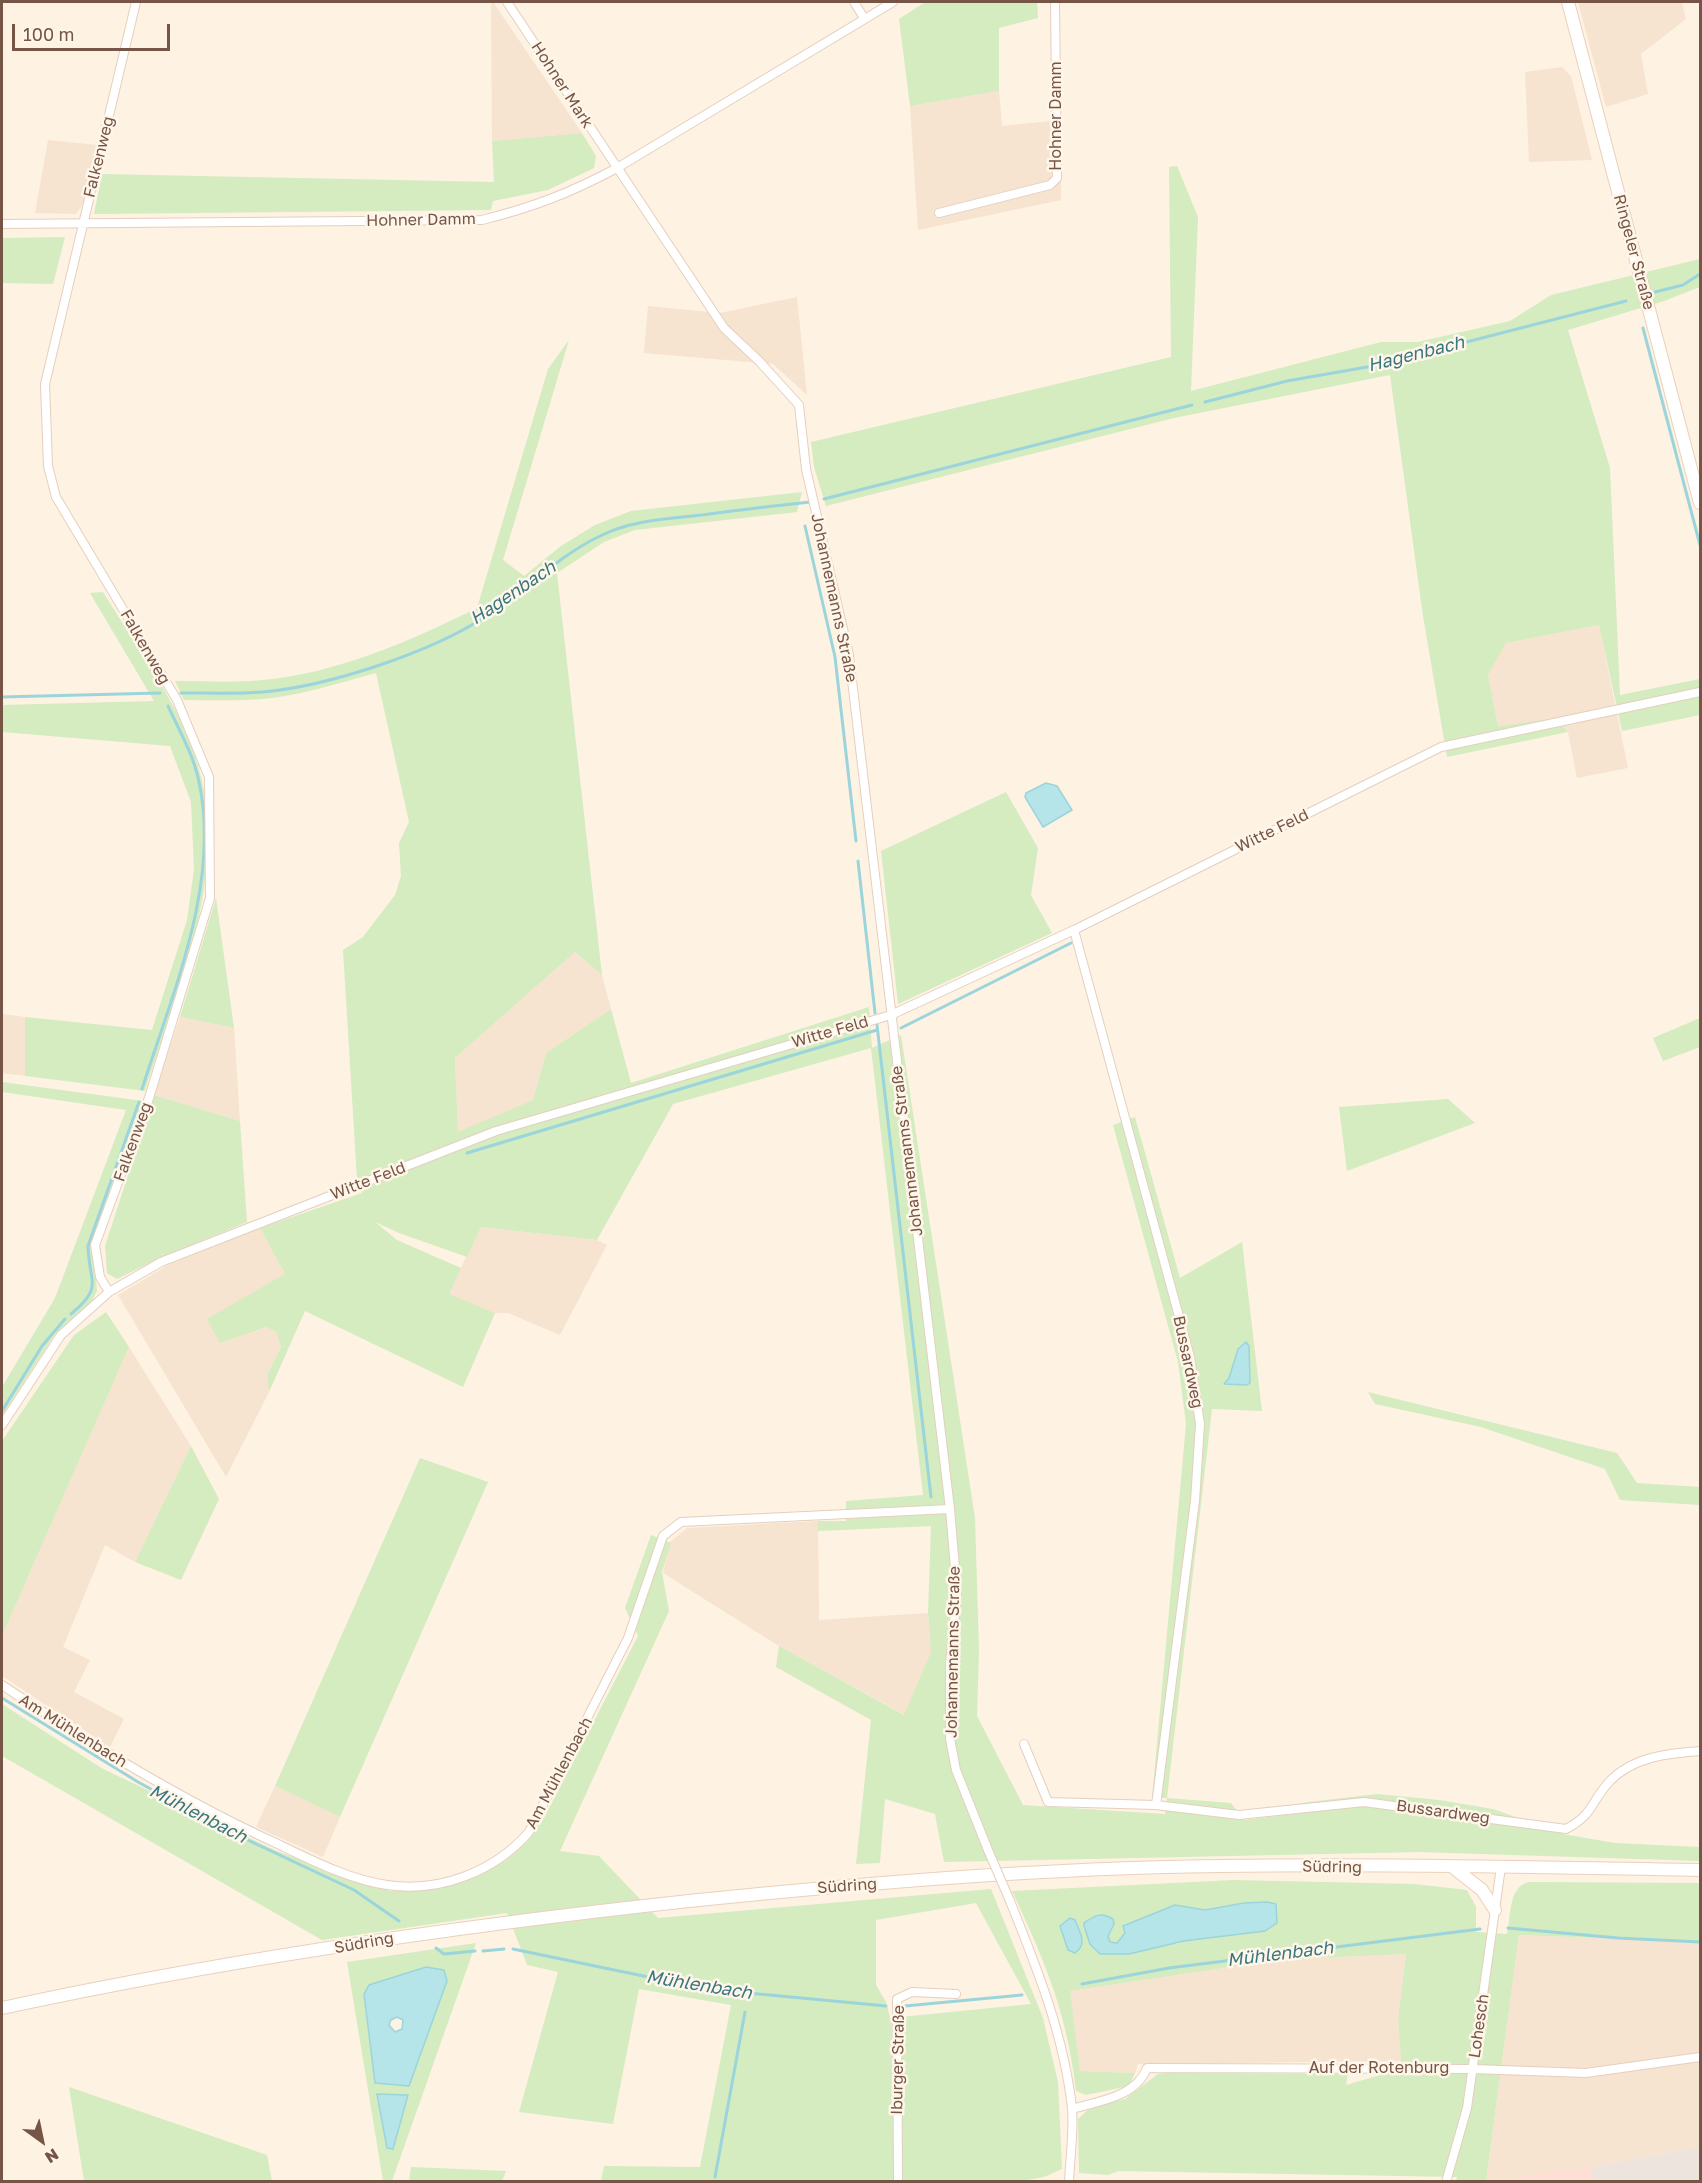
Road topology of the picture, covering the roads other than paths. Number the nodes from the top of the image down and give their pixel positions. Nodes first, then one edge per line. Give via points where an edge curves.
1 (136, 2) edge
2 (507, 2) edge
3 (854, 2) edge
4 (893, 2) edge
5 (1055, 2) edge
6 (1568, 2) edge
7 (864, 18) junction
8 (617, 168) junction
9 (939, 213) dead end
10 (83, 223) junction
11 (2, 224) edge
12 (1701, 503) edge
13 (1701, 692) edge
14 (1074, 930) junction
15 (891, 1014) junction
16 (109, 1292) junction
17 (2, 1425) edge
18 (950, 1509) junction
19 (2, 1686) edge
20 (1024, 1744) dead end
21 (1701, 1751) edge
22 (1156, 1805) junction
23 (1502, 1867) junction
24 (1454, 1868) junction
25 (1701, 1870) edge
26 (1495, 1910) junction
27 (956, 1994) dead end
28 (2, 2008) edge
29 (1701, 2057) edge
30 (1473, 2069) junction
31 (1072, 2109) junction
32 (898, 2181) edge
33 (1069, 2181) edge
34 (1446, 2181) edge

1 - 10 street, Falkenweg
2 - 8 street, Hohner Mark
3 - 7 street
4 - 7 street, Hohner Damm
5 - 9 street, Hohner Damm via 1057,178 1050,185
6 - 12 main road, Ringeler Straße
7 - 8 street, Hohner Damm
8 - 10 street, Hohner Damm via 533,207 482,220
8 - 15 street, Johannemanns Straße via 724,328 799,405 806,469 849,655
10 - 11 street, Hohner Damm
10 - 16 street, Falkenweg via 45,384 48,466 56,497 177,700 209,777 210,898 140,1125 95,1245 100,1277
13 - 14 street, Witte Feld via 1441,747
14 - 15 street, Witte Feld
14 - 22 street, Bussardweg via 1198,1396 1195,1501
15 - 16 street, Witte Feld via 496,1131 161,1262
15 - 18 street, Johannemanns Straße
16 - 17 street, Witte Feld via 61,1335
18 - 19 street, Am Mühlenbach via 681,1522 663,1536 628,1638 529,1832 514,1849 475,1873 423,1886 367,1880 241,1827 134,1769
18 - 31 street, Johannemanns Straße, bridge via 957,1592 950,1664 950,1739 956,1770 1044,1984
20 - 22 street, Bussardweg via 1048,1802
21 - 22 street, Bussardweg via 1650,1758 1628,1768 1610,1782 1583,1820 1566,1829 1364,1802 1239,1815
23 - 24 main road, Südring
23 - 25 main road, Südring
23 - 26 street, Lohesch
24 - 26 main road via 1482,1890
24 - 28 main road, Südring via 1219,1866 812,1888 410,1935
26 - 30 street, Lohesch
27 - 32 street, Iburger Straße via 912,1992 897,1999
29 - 30 street, Auf der Rotenburg via 1586,2073
30 - 31 street, Auf der Rotenburg via 1147,2068 1131,2090
30 - 34 street, Lohesch via 1467,2108
31 - 33 street, Johannemanns Straße

